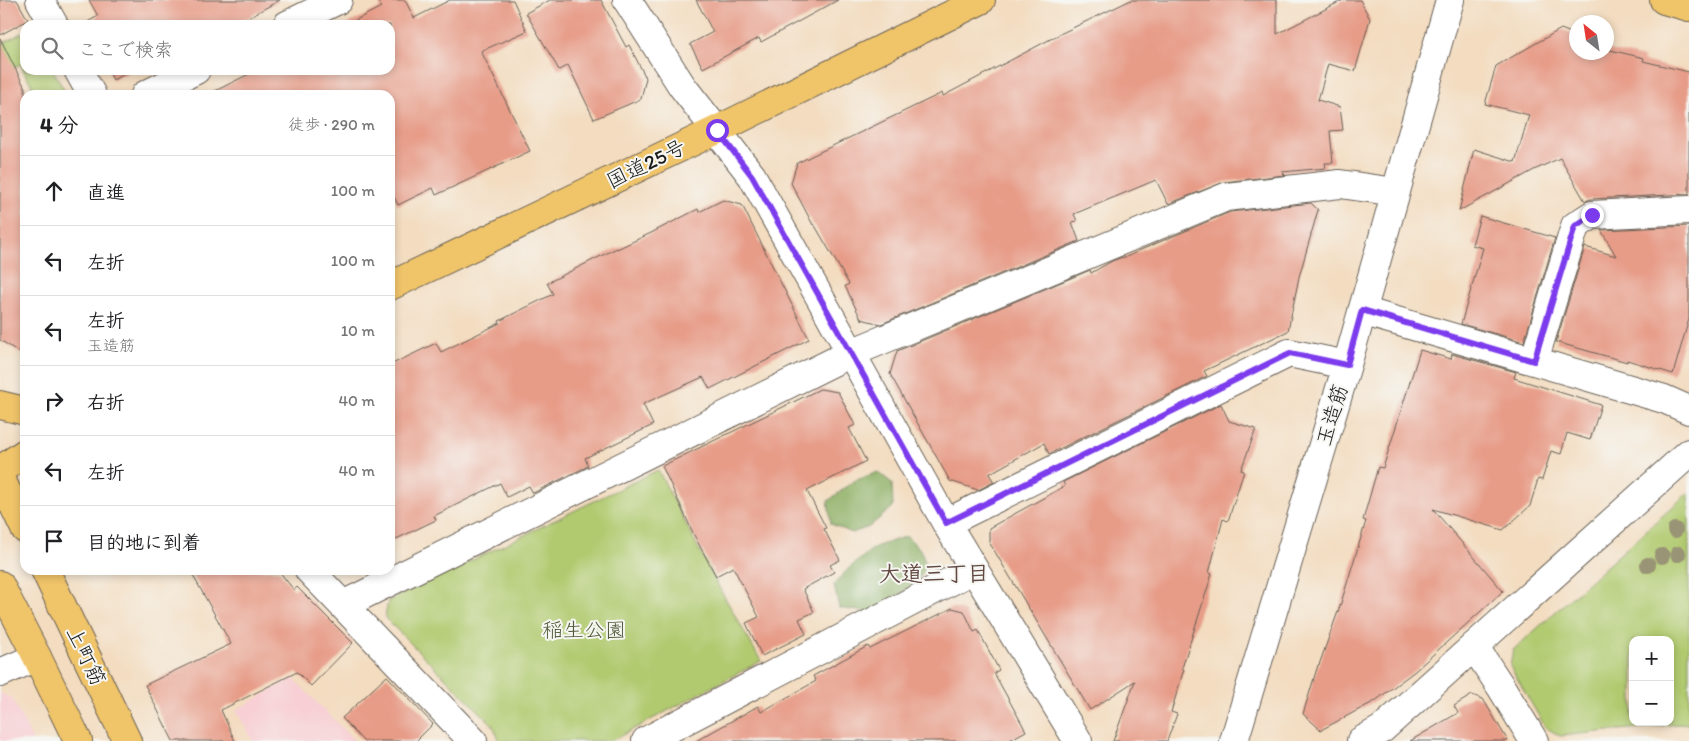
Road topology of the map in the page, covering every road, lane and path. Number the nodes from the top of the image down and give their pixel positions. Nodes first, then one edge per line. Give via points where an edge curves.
1 (40, 0) edge
2 (338, 0) edge
3 (627, 0) edge
4 (981, 0) edge
5 (1450, 0) edge
6 (1664, 0) edge
7 (1689, 7) edge
8 (51, 20) edge
9 (298, 20) edge
10 (81, 75) edge
11 (186, 75) edge
12 (89, 90) edge
13 (155, 90) edge
14 (717, 130) junction
15 (1396, 192) junction
16 (1689, 210) edge
17 (395, 284) edge
18 (1362, 310) junction
19 (851, 353) junction
20 (1534, 361) junction
21 (1347, 365) junction
22 (0, 405) edge
23 (20, 410) edge
24 (1689, 410) edge
25 (1689, 454) edge
26 (20, 456) edge
27 (0, 470) edge
28 (0, 477) edge
29 (20, 519) edge
30 (946, 523) junction
31 (974, 569) junction
32 (47, 575) edge
33 (314, 575) edge
34 (0, 585) edge
35 (344, 605) junction
36 (1474, 646) junction
37 (37, 656) junction
38 (0, 673) edge
39 (78, 741) edge
40 (128, 741) edge
41 (473, 741) edge
42 (647, 741) edge
43 (1078, 741) edge
44 (1234, 741) edge
45 (1361, 741) edge
46 (1534, 741) edge

1 - 8 street
2 - 9 street
3 - 14 street via 682,86
4 - 14 main road, 国道25号
5 - 15 street, 玉造筋
6 - 7 main road
10 - 12 street
11 - 13 street
14 - 17 main road, 国道25号
14 - 19 street via 752,176
15 - 18 street, 玉造筋
15 - 19 street via 1340,184 1226,197
16 - 20 street via 1592,215 1575,226
18 - 20 street
18 - 21 street, 玉造筋
19 - 30 street
19 - 35 street
20 - 24 street via 1664,399
21 - 30 street via 1290,353
21 - 44 street, 玉造筋
22 - 23 main road
25 - 36 street
26 - 27 main road
28 - 29 main road
30 - 31 street
31 - 42 street
31 - 43 street
32 - 40 main road, 上町筋
33 - 35 street
34 - 37 main road, 上町筋
35 - 41 street
36 - 45 street via 1382,729
36 - 46 street
37 - 38 street
37 - 39 main road, 上町筋

